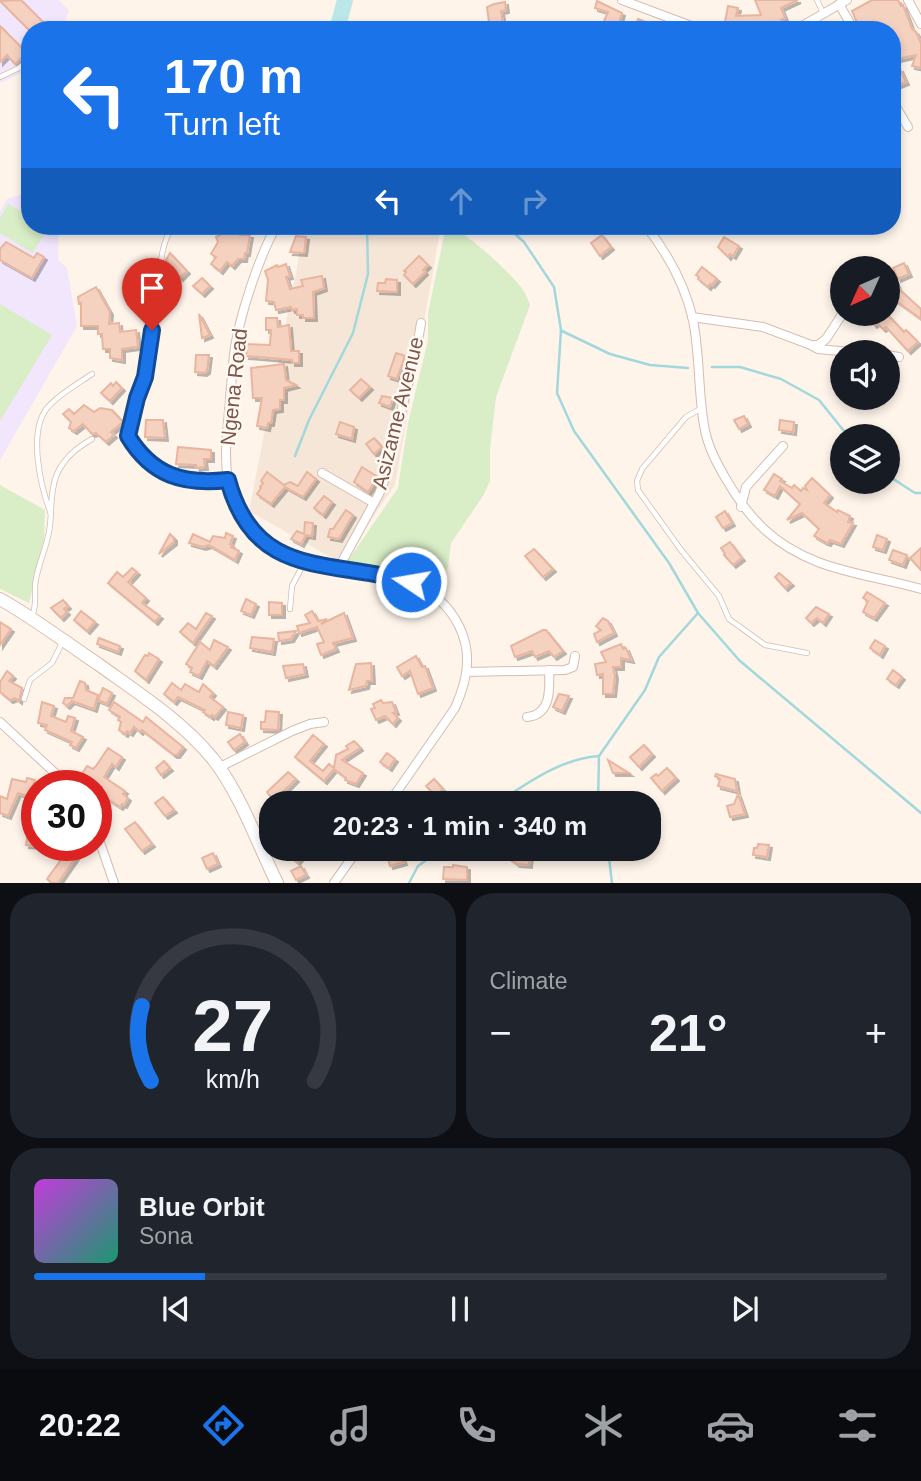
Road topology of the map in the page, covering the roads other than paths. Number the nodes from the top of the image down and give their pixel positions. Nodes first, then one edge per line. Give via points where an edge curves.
1 (622, 0) edge
2 (817, 0) edge
3 (908, 0) edge
4 (843, 2) edge
5 (824, 13) junction
6 (678, 21) edge
7 (810, 21) edge
8 (850, 21) edge
9 (921, 24) edge
10 (21, 66) edge
11 (0, 77) edge
12 (901, 115) edge
13 (908, 127) dead end
14 (167, 235) edge
15 (272, 235) edge
16 (652, 235) edge
17 (692, 317) junction
18 (421, 323) dead end
19 (835, 326) edge
20 (810, 344) junction
21 (830, 350) edge
22 (92, 373) dead end
23 (702, 408) junction
24 (128, 436) joint
25 (92, 439) dead end
26 (783, 446) dead end
27 (322, 473) dead end
28 (228, 480) junction
29 (374, 503) junction
30 (741, 507) junction
31 (52, 517) junction
32 (304, 562) junction
33 (338, 569) junction
34 (921, 589) edge
35 (0, 599) edge
36 (290, 609) dead end
37 (31, 617) junction
38 (63, 640) junction
39 (807, 653) dead end
40 (575, 656) dead end
41 (549, 670) junction
42 (467, 672) junction
43 (24, 699) dead end
44 (527, 717) dead end
45 (0, 722) edge
46 (324, 722) dead end
47 (218, 768) junction
48 (52, 770) edge
49 (397, 791) edge
50 (106, 861) edge
51 (350, 861) edge
52 (114, 883) edge
53 (276, 883) edge
54 (334, 883) edge

1 - 6 street
2 - 5 lane
3 - 9 street
4 - 5 street
4 - 8 street
5 - 7 street
10 - 11 lane
12 - 13 street
14 - 24 lane via 145,377
15 - 28 street, Ngena Road via 235,348 226,449
16 - 17 street via 672,262
17 - 20 street via 762,327
17 - 23 street
18 - 29 street, Asizame Avenue via 390,461
19 - 20 street via 818,345
20 - 21 street
22 - 31 lane via 52,403 40,421 40,475
23 - 30 street via 715,460
23 - 39 lane via 686,417 642,469 638,490 719,596 729,620 765,645
24 - 28 street via 150,463 172,477
25 - 31 lane via 65,460 52,489
26 - 30 street via 747,487
27 - 29 street, Asizame Avenue
28 - 32 street, Ngena Road via 232,496 255,532 270,547
29 - 33 street, Asizame Avenue
30 - 34 street via 781,543 817,562
31 - 37 lane
32 - 33 street, Ngena Road
32 - 36 lane via 292,586
33 - 42 street, Ngena Road via 398,578 425,589 444,604 465,641
35 - 37 street
37 - 38 street
38 - 43 lane via 52,663 30,680
38 - 47 street via 179,724
40 - 41 street via 571,669
41 - 42 street
41 - 44 street via 542,711
42 - 49 street, Ngena Road via 454,708
45 - 48 street
46 - 47 street via 301,727
47 - 53 street
50 - 52 street
51 - 54 street

